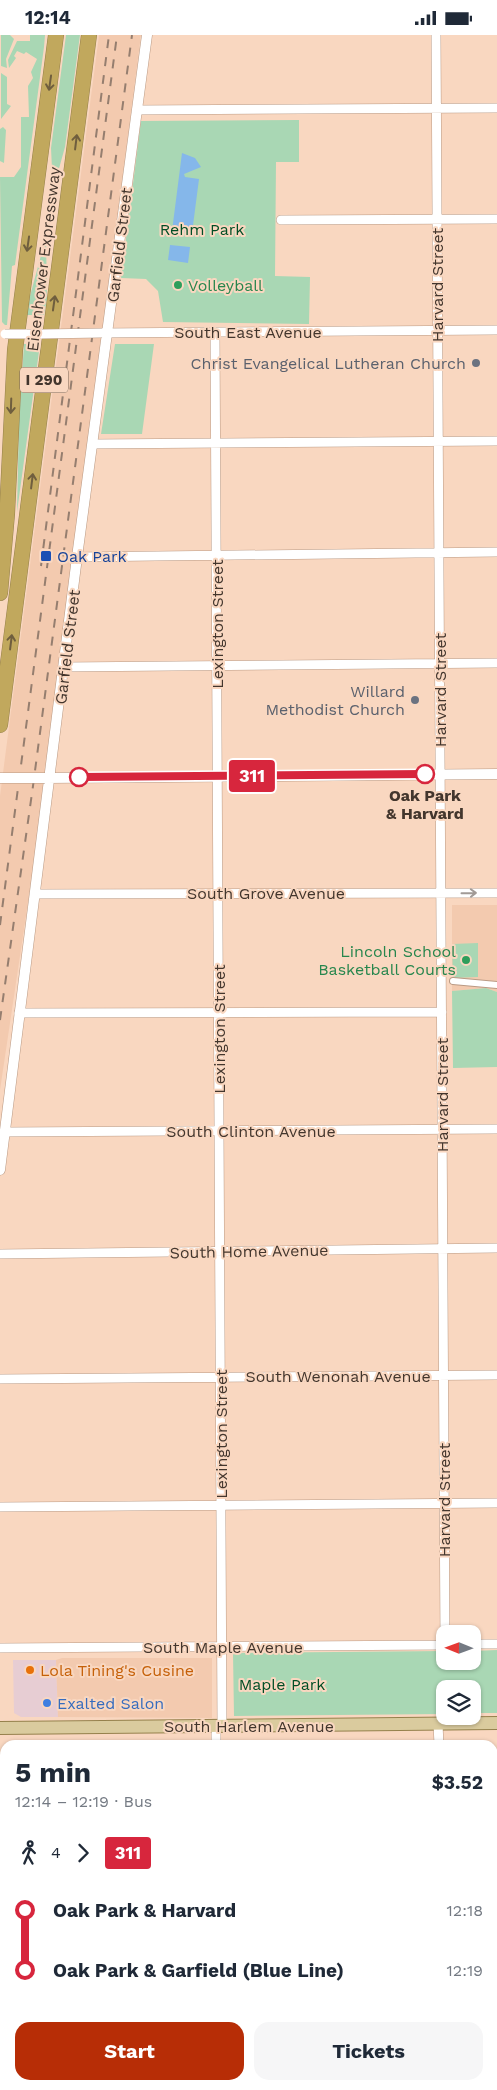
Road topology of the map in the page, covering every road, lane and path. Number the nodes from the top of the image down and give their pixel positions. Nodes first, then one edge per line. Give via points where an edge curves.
1 (56, 35) edge
2 (90, 35) edge
3 (147, 35) edge
4 (436, 35) edge
5 (497, 108) edge
6 (436, 109) junction
7 (137, 110) junction
8 (437, 219) junction
9 (497, 219) edge
10 (281, 220) dead end
11 (497, 330) edge
12 (437, 331) junction
13 (105, 333) junction
14 (215, 333) junction
15 (3, 334) edge
16 (438, 441) junction
17 (497, 441) edge
18 (216, 443) junction
19 (93, 444) junction
20 (497, 552) edge
21 (439, 553) junction
22 (216, 555) junction
23 (77, 557) junction
24 (0, 593) edge
25 (497, 663) edge
26 (439, 664) junction
27 (217, 666) junction
28 (64, 667) junction
29 (0, 725) edge
30 (440, 774) junction
31 (497, 774) edge
32 (218, 776) junction
33 (0, 778) edge
34 (48, 778) junction
35 (218, 893) junction
36 (441, 893) junction
37 (497, 893) edge
38 (35, 894) junction
39 (453, 981) dead end
40 (497, 985) edge
41 (442, 1012) junction
42 (19, 1013) junction
43 (219, 1014) junction
44 (442, 1129) junction
45 (497, 1129) edge
46 (219, 1131) junction
47 (4, 1132) junction
48 (0, 1170) edge
49 (497, 1248) edge
50 (443, 1249) junction
51 (220, 1251) junction
52 (0, 1254) edge
53 (444, 1375) junction
54 (497, 1375) edge
55 (221, 1377) junction
56 (0, 1379) edge
57 (444, 1503) junction
58 (497, 1503) edge
59 (221, 1505) junction
60 (0, 1507) edge
61 (445, 1625) edge
62 (481, 1644) edge
63 (497, 1644) edge
64 (436, 1645) edge
65 (222, 1647) junction
66 (0, 1648) edge
67 (481, 1723) edge
68 (497, 1723) edge
69 (436, 1724) edge
70 (438, 1725) edge
71 (219, 1726) junction
72 (0, 1728) edge
73 (217, 1740) edge
74 (438, 1740) edge

1 -> 24 highway, Eisenhower Expressway / I 290 via 15,350
29 -> 2 highway, Eisenhower Expressway / I 290
3 - 7 street, Garfield Street
4 - 6 street, Harvard Street
5 - 6 street
6 - 7 street
6 - 8 street, Harvard Street
7 - 13 street, Garfield Street
8 - 9 street
8 - 10 street
8 - 12 street, Harvard Street
11 - 12 street, South East Avenue
12 - 14 street, South East Avenue
12 - 16 street, Harvard Street
13 - 14 street, South East Avenue
13 - 15 street, South East Avenue, bridge
13 - 19 street, Garfield Street
14 - 18 street, Lexington Street
16 - 17 street
16 - 18 street
16 - 21 street, Harvard Street
18 - 19 street
18 - 22 street, Lexington Street
19 - 23 street, Garfield Street
20 - 21 street
21 - 22 street
21 - 26 street, Harvard Street
22 - 23 street
22 - 27 street, Lexington Street
23 - 28 street, Garfield Street
25 - 26 street
26 - 27 street
26 - 30 street, Harvard Street
27 - 28 street
27 - 32 street, Lexington Street
28 - 34 street, Garfield Street
30 - 31 street
30 - 32 street
30 - 36 street, Harvard Street
32 - 34 street
32 - 35 street, Lexington Street
33 - 34 street, bridge
34 - 38 street, Garfield Street
35 - 36 street, South Grove Avenue
35 - 38 street, South Grove Avenue
35 - 43 street, Lexington Street
36 -> 37 street, South Grove Avenue
36 - 41 street, Harvard Street
38 - 42 street, Garfield Street
39 - 40 street
41 - 43 street
41 - 44 street, Harvard Street
42 - 43 street
42 - 47 street, Garfield Street
43 - 46 street, Lexington Street
44 - 45 street, South Clinton Avenue
44 - 46 street, South Clinton Avenue
44 - 50 street, Harvard Street
46 - 47 street, South Clinton Avenue
46 - 51 street, Lexington Street
47 - 48 street, Garfield Street
49 - 50 street, South Home Avenue
50 - 51 street, South Home Avenue
50 - 53 street, Harvard Street
51 - 52 street, South Home Avenue
51 - 55 street, Lexington Street
53 - 54 street, South Wenonah Avenue
53 - 55 street, South Wenonah Avenue
53 - 57 street, Harvard Street
55 - 56 street, South Wenonah Avenue
55 - 59 street, Lexington Street
57 - 58 street
57 - 59 street
57 - 61 street, Harvard Street
59 - 60 street
59 - 65 street, Lexington Street
62 - 63 street
64 - 65 street, South Maple Avenue
65 - 66 street, South Maple Avenue
65 - 71 street, Lexington Street
67 - 68 main road, South Harlem Avenue
69 - 71 main road, South Harlem Avenue
70 - 74 street
71 - 72 main road, South Harlem Avenue
71 - 73 street, Lexington Street

